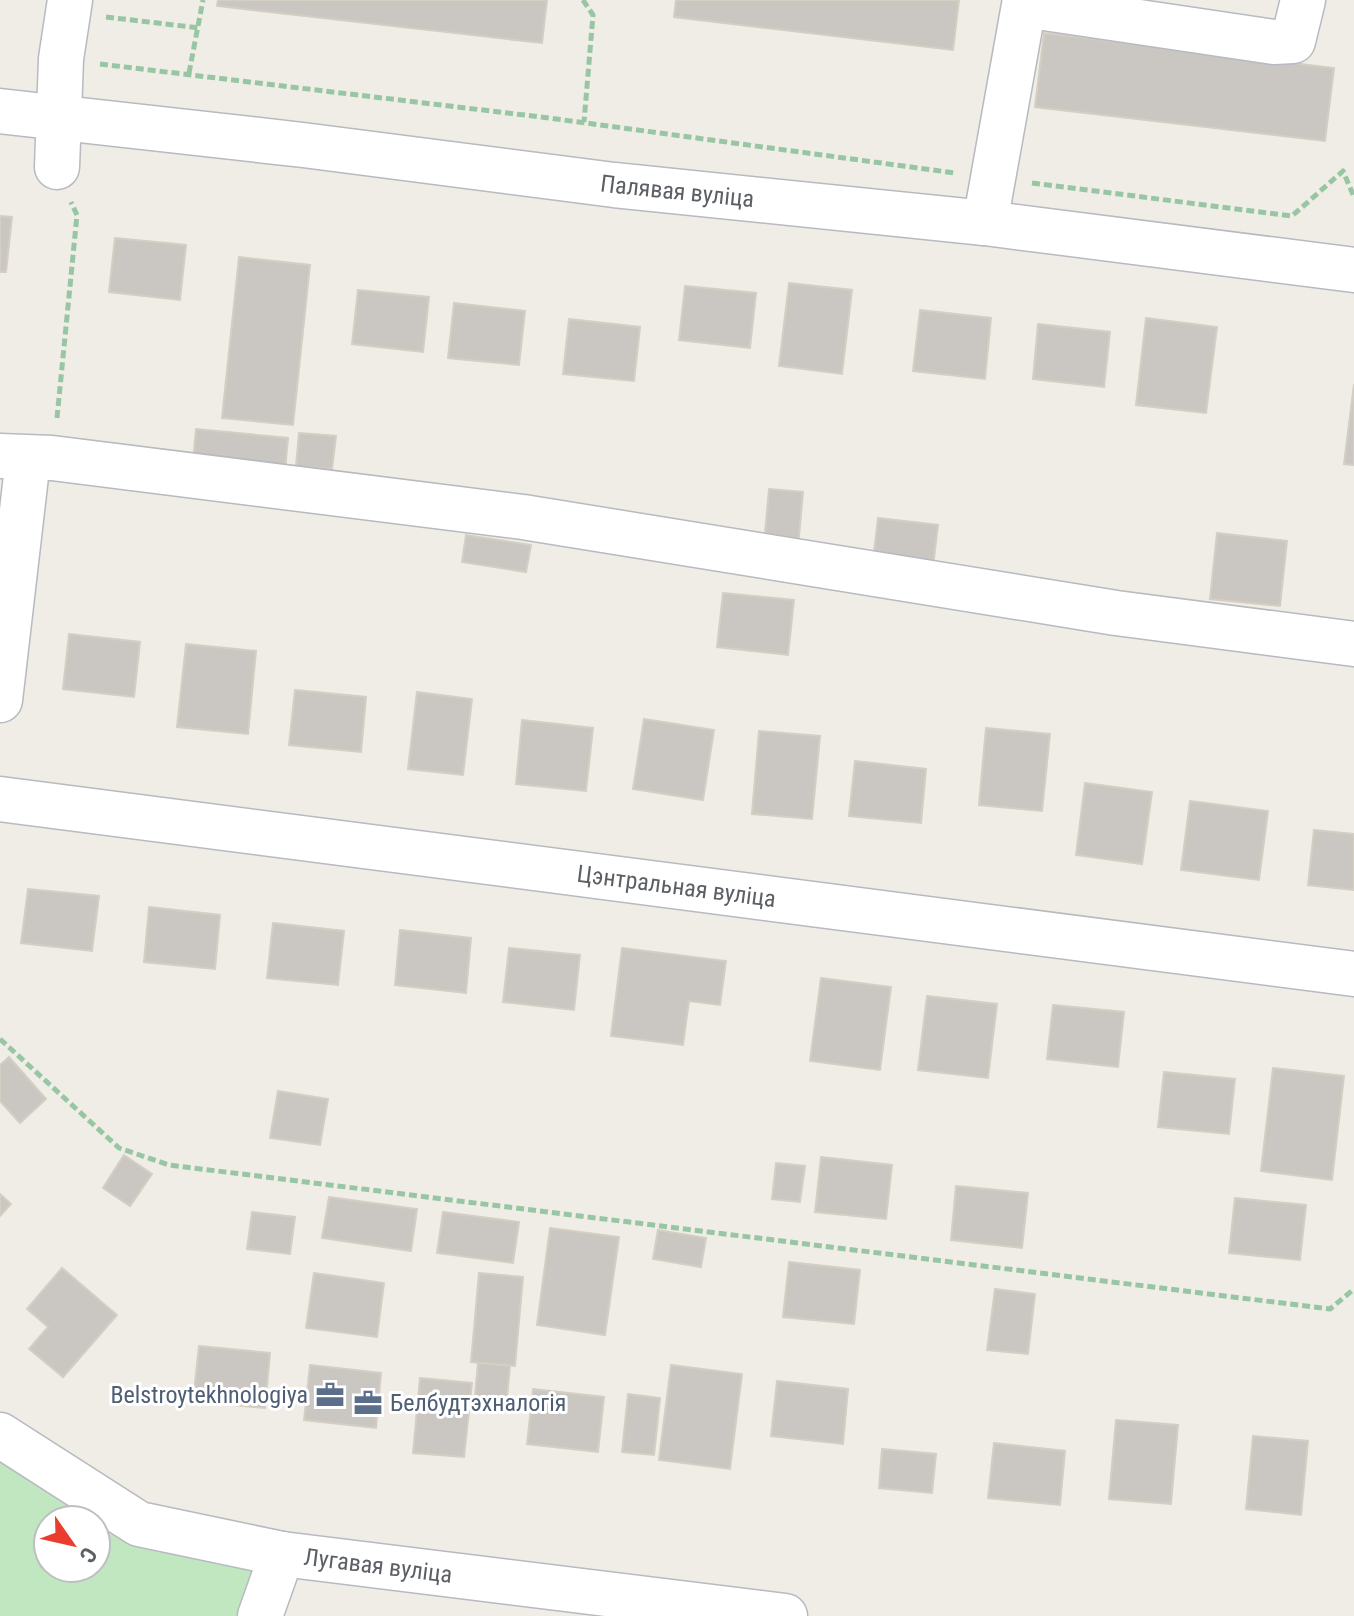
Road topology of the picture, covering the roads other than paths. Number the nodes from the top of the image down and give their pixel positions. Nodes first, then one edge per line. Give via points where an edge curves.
1 (1303, 0) edge
2 (1024, 2) edge
3 (83, 11) edge
4 (0, 111) edge
5 (58, 118) junction
6 (57, 167) road end
7 (985, 223) junction
8 (1354, 270) edge
9 (27, 458) edge
10 (1354, 644) edge
11 (0, 700) edge
12 (0, 799) edge
13 (1354, 974) edge
14 (0, 1435) edge
15 (282, 1554) junction
16 (260, 1616) edge
17 (785, 1616) edge

1 - 2 street via 1293,41 1274,42
2 - 7 street
3 - 5 street via 61,59
4 - 5 street, Палявая вуліца
5 - 6 street
5 - 7 street, Палявая вуліца
7 - 8 street, Палявая вуліца
9 - 10 street via 523,517 1116,613
9 - 11 street
12 - 13 street, Цэнтральная вуліца
14 - 15 street, Лугавая вуліца via 139,1524
15 - 16 street
15 - 17 street, Лугавая вуліца

